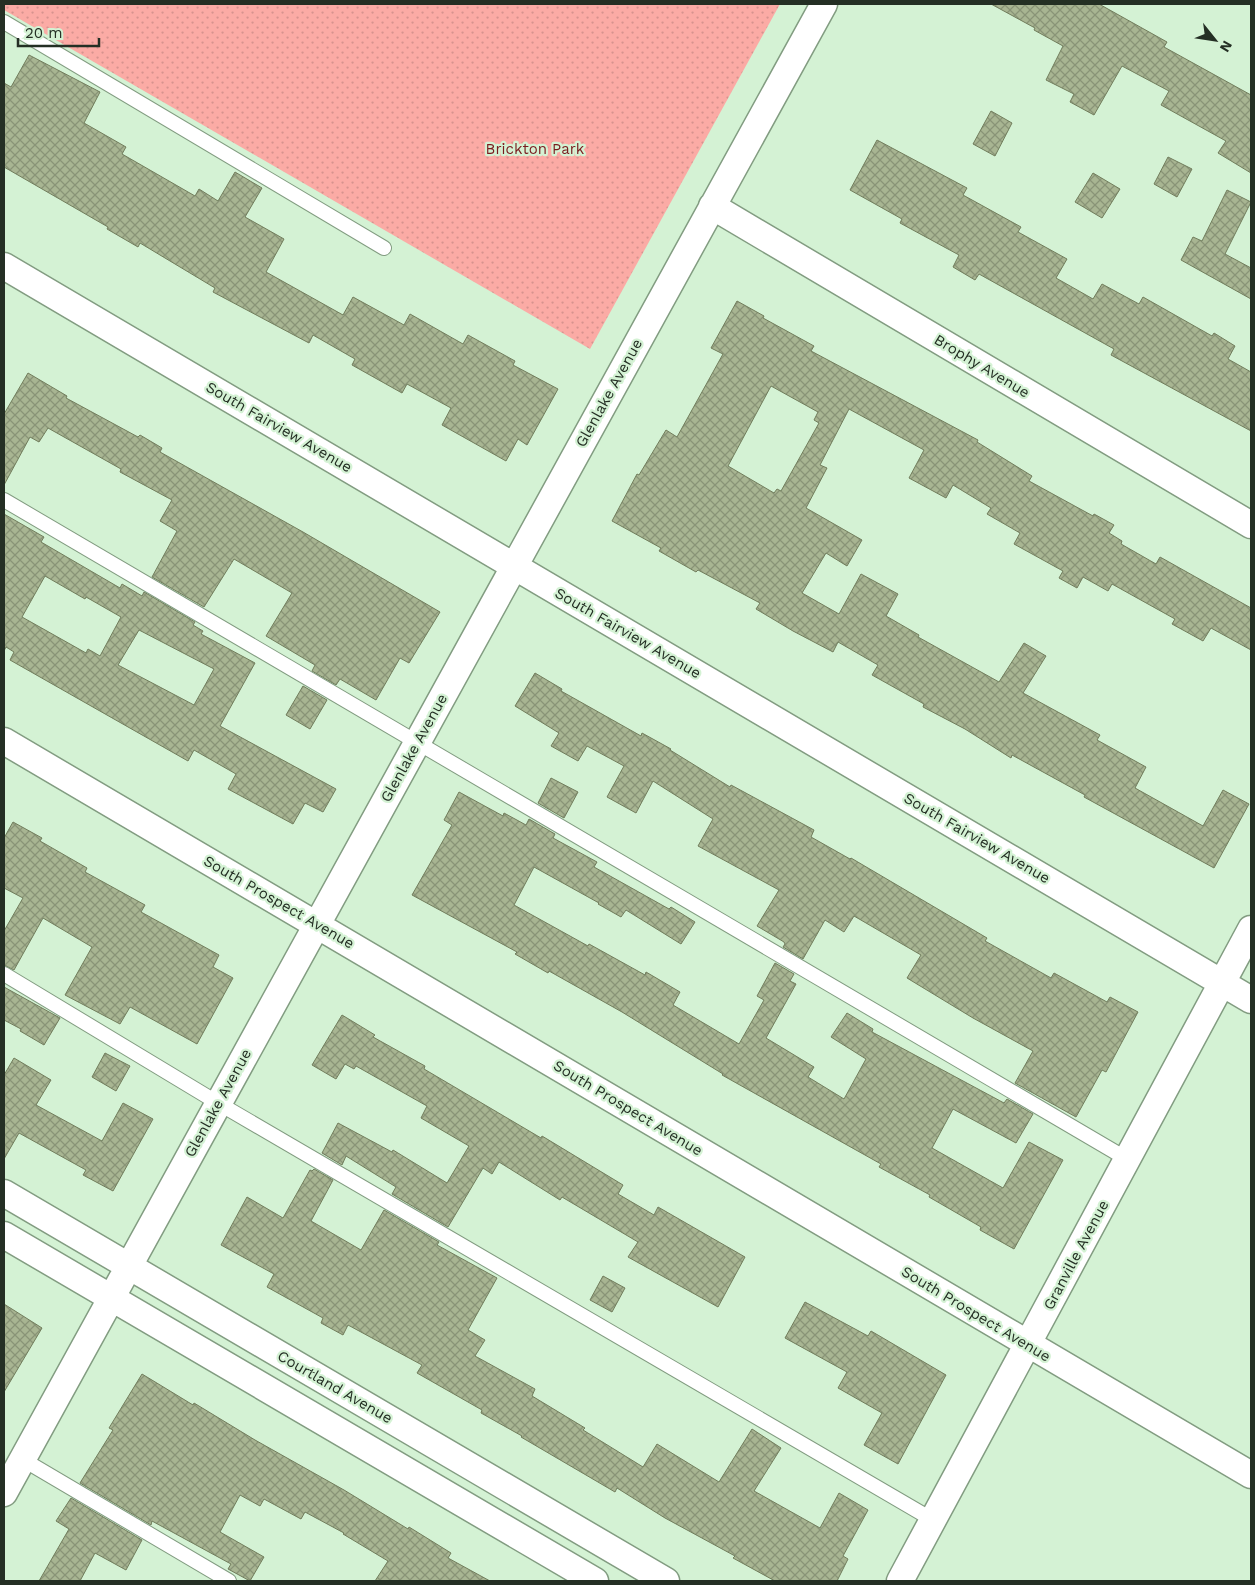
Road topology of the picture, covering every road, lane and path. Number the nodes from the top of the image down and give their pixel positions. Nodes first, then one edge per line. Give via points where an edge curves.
1 (824, 4) edge
2 (4, 22) edge
3 (712, 206) junction
4 (384, 248) dead end
5 (4, 266) edge
6 (4, 500) edge
7 (1251, 525) edge
8 (514, 566) junction
9 (4, 741) edge
10 (417, 743) junction
11 (316, 925) junction
12 (1251, 929) edge
13 (4, 974) edge
14 (1222, 983) junction
15 (1251, 1000) edge
16 (218, 1103) junction
17 (1127, 1160) junction
18 (4, 1193) edge
19 (4, 1235) edge
20 (129, 1266) junction
21 (111, 1298) junction
22 (1028, 1344) junction
23 (22, 1459) junction
24 (1251, 1475) edge
25 (4, 1493) edge
26 (933, 1520) junction
27 (229, 1581) edge
28 (595, 1581) edge
29 (666, 1581) edge
30 (900, 1581) edge

1 - 3 street, Glenlake Avenue
2 - 4 lane
3 - 7 street, Brophy Avenue
3 - 8 street, Glenlake Avenue
5 - 8 street, South Fairview Avenue
6 - 10 lane
8 - 10 street, Glenlake Avenue
8 - 14 street, South Fairview Avenue
9 - 11 street, South Prospect Avenue
10 - 11 street, Glenlake Avenue
10 - 17 lane
11 - 16 street, Glenlake Avenue
11 - 22 street, South Prospect Avenue
12 - 14 street, Granville Avenue
13 - 16 lane
14 - 15 street, South Fairview Avenue
14 - 17 street, Granville Avenue
16 - 20 street, Glenlake Avenue
16 - 26 lane
17 - 22 street, Granville Avenue
18 - 20 street, Courtland Avenue
19 - 21 street
20 - 21 street, Glenlake Avenue
20 - 29 street, Courtland Avenue
21 - 23 street, Glenlake Avenue
21 - 28 street
22 - 24 street, South Prospect Avenue
22 - 26 street, Granville Avenue
23 - 25 street, Glenlake Avenue
23 - 27 lane
26 - 30 street, Granville Avenue

